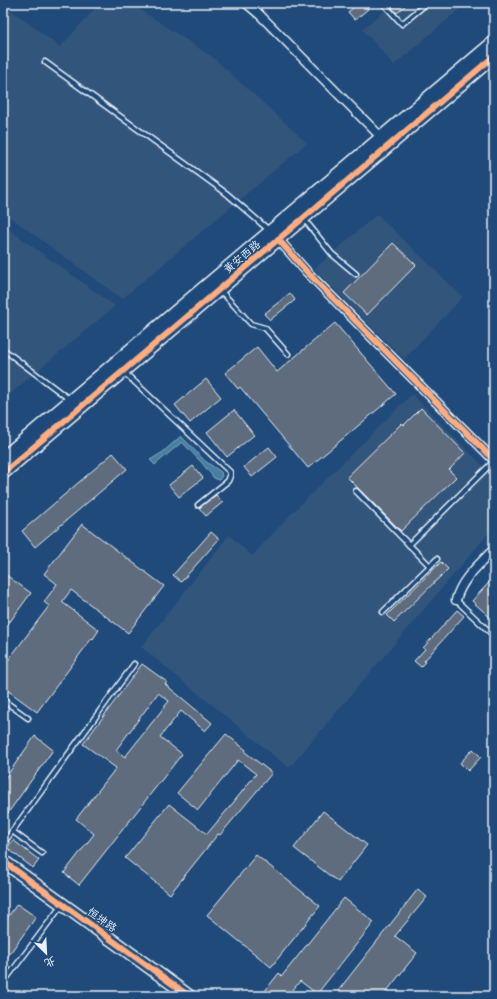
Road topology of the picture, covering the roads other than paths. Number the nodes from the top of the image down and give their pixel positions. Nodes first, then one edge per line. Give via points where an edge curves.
1 (246, 3) edge
2 (384, 3) edge
3 (427, 3) edge
4 (494, 42) edge
5 (494, 56) edge
6 (45, 62) dead end
7 (381, 137) junction
8 (304, 218) junction
9 (274, 236) junction
10 (356, 274) dead end
11 (220, 289) junction
12 (3, 348) edge
13 (288, 354) dead end
14 (123, 371) junction
15 (71, 400) junction
16 (3, 458) edge
17 (494, 460) edge
18 (3, 473) edge
19 (356, 491) dead end
20 (198, 505) dead end
21 (409, 545) junction
22 (494, 549) edge
23 (437, 559) dead end
24 (430, 566) junction
25 (456, 600) joint
26 (383, 612) dead end
27 (494, 636) edge
28 (134, 664) dead end
29 (3, 700) edge
30 (28, 718) dead end
31 (12, 831) junction
32 (3, 844) edge
33 (42, 854) dead end
34 (3, 860) edge
35 (62, 904) junction
36 (3, 983) edge
37 (186, 995) edge

1 - 7 street
2 - 3 lane via 402,24
4 - 7 street, 黄安西路
5 - 8 street, 黄安西路
6 - 9 lane via 226,192
7 - 9 street, 黄安西路
8 - 9 street, 黄安西路
8 - 10 lane via 332,254
9 - 11 street, 黄安西路
9 - 15 street, 黄安西路
9 - 17 street
11 - 13 lane via 251,324 265,328
11 - 14 street, 黄安西路
12 - 15 lane
14 - 18 street, 黄安西路
14 - 20 lane via 230,472 228,481
15 - 16 street, 黄安西路
17 - 21 lane
19 - 21 lane
21 - 24 lane
22 - 25 street via 465,580
23 - 24 lane
24 - 26 lane
25 - 27 lane
28 - 31 lane
29 - 30 lane
31 - 32 lane
31 - 33 lane
34 - 35 street, 恒坤路
35 - 36 lane
35 - 37 street, 恒坤路

